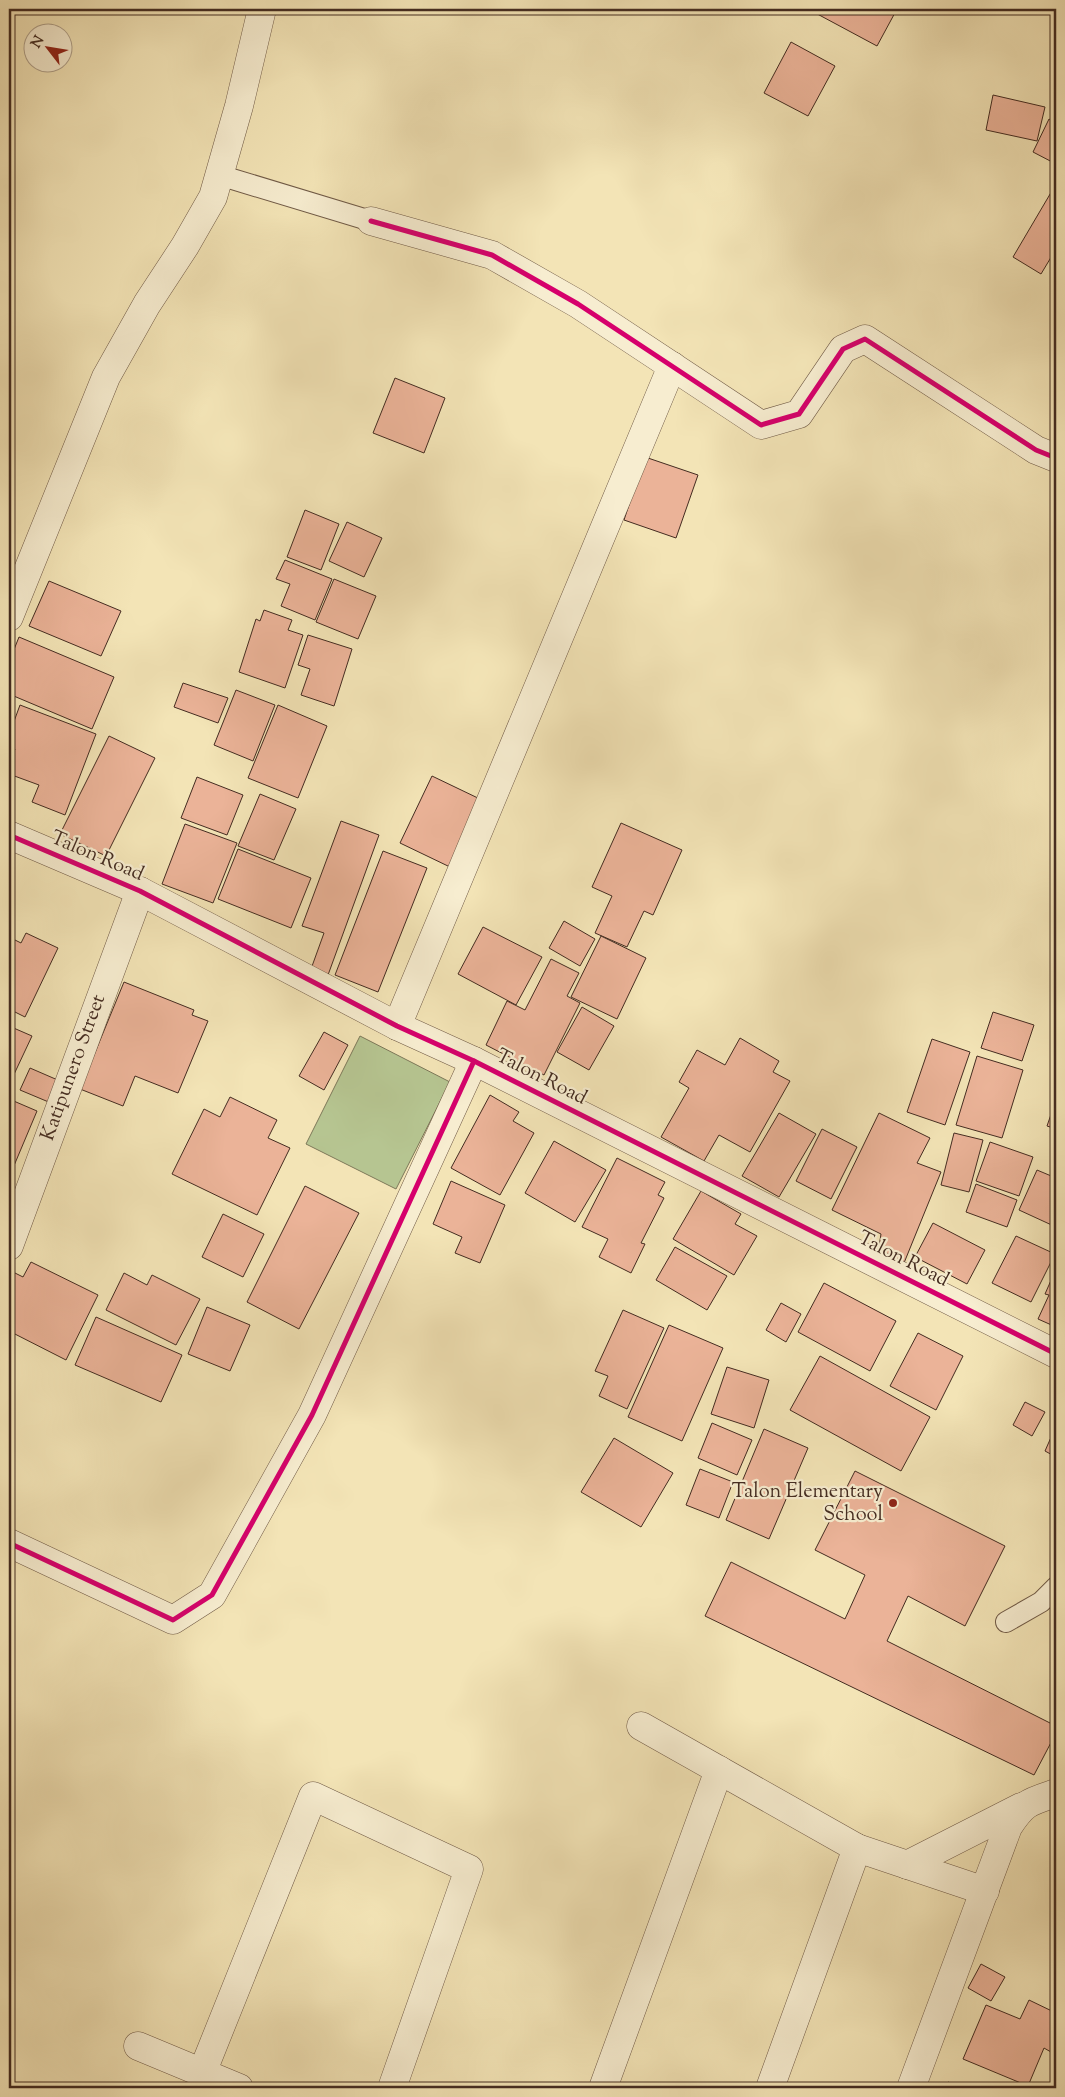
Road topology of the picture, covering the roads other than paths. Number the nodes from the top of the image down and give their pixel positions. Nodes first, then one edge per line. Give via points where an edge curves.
1 (262, 9) edge
2 (219, 175) junction
3 (371, 221) joint
4 (672, 366) junction
5 (1056, 458) edge
6 (9, 617) edge
7 (9, 836) edge
8 (140, 891) junction
9 (397, 1026) junction
10 (474, 1061) junction
11 (9, 1246) edge
12 (1056, 1354) edge
13 (9, 1543) edge
14 (1056, 1587) edge
15 (1006, 1622) dead end
16 (641, 1726) dead end
17 (719, 1770) junction
18 (1056, 1792) edge
19 (1025, 1805) junction
20 (857, 1848) junction
21 (906, 1865) junction
22 (985, 1891) junction
23 (138, 2046) dead end
24 (202, 2073) junction
25 (239, 2088) edge
26 (392, 2088) edge
27 (603, 2088) edge
28 (770, 2088) edge
29 (911, 2088) edge

1 - 2 street
2 - 3 lane
2 - 6 street via 214,197 106,377
3 - 4 street via 492,255 578,304
4 - 5 street via 761,425 799,414 843,348 865,339 1036,450
4 - 9 street
7 - 8 street, Talon Road
8 - 9 street, Talon Road
8 - 11 street, Katipunero Street
9 - 10 street, Talon Road
10 - 12 street, Talon Road
10 - 13 street via 312,1414 212,1595 173,1620
14 - 15 lane via 1041,1602
16 - 17 street
17 - 20 street
17 - 27 street
18 - 19 street
19 - 21 street
19 - 22 street via 1008,1827
20 - 21 street
20 - 28 street
21 - 22 street
22 - 29 street
23 - 24 street
24 - 25 street
24 - 26 street via 313,1796 469,1869

